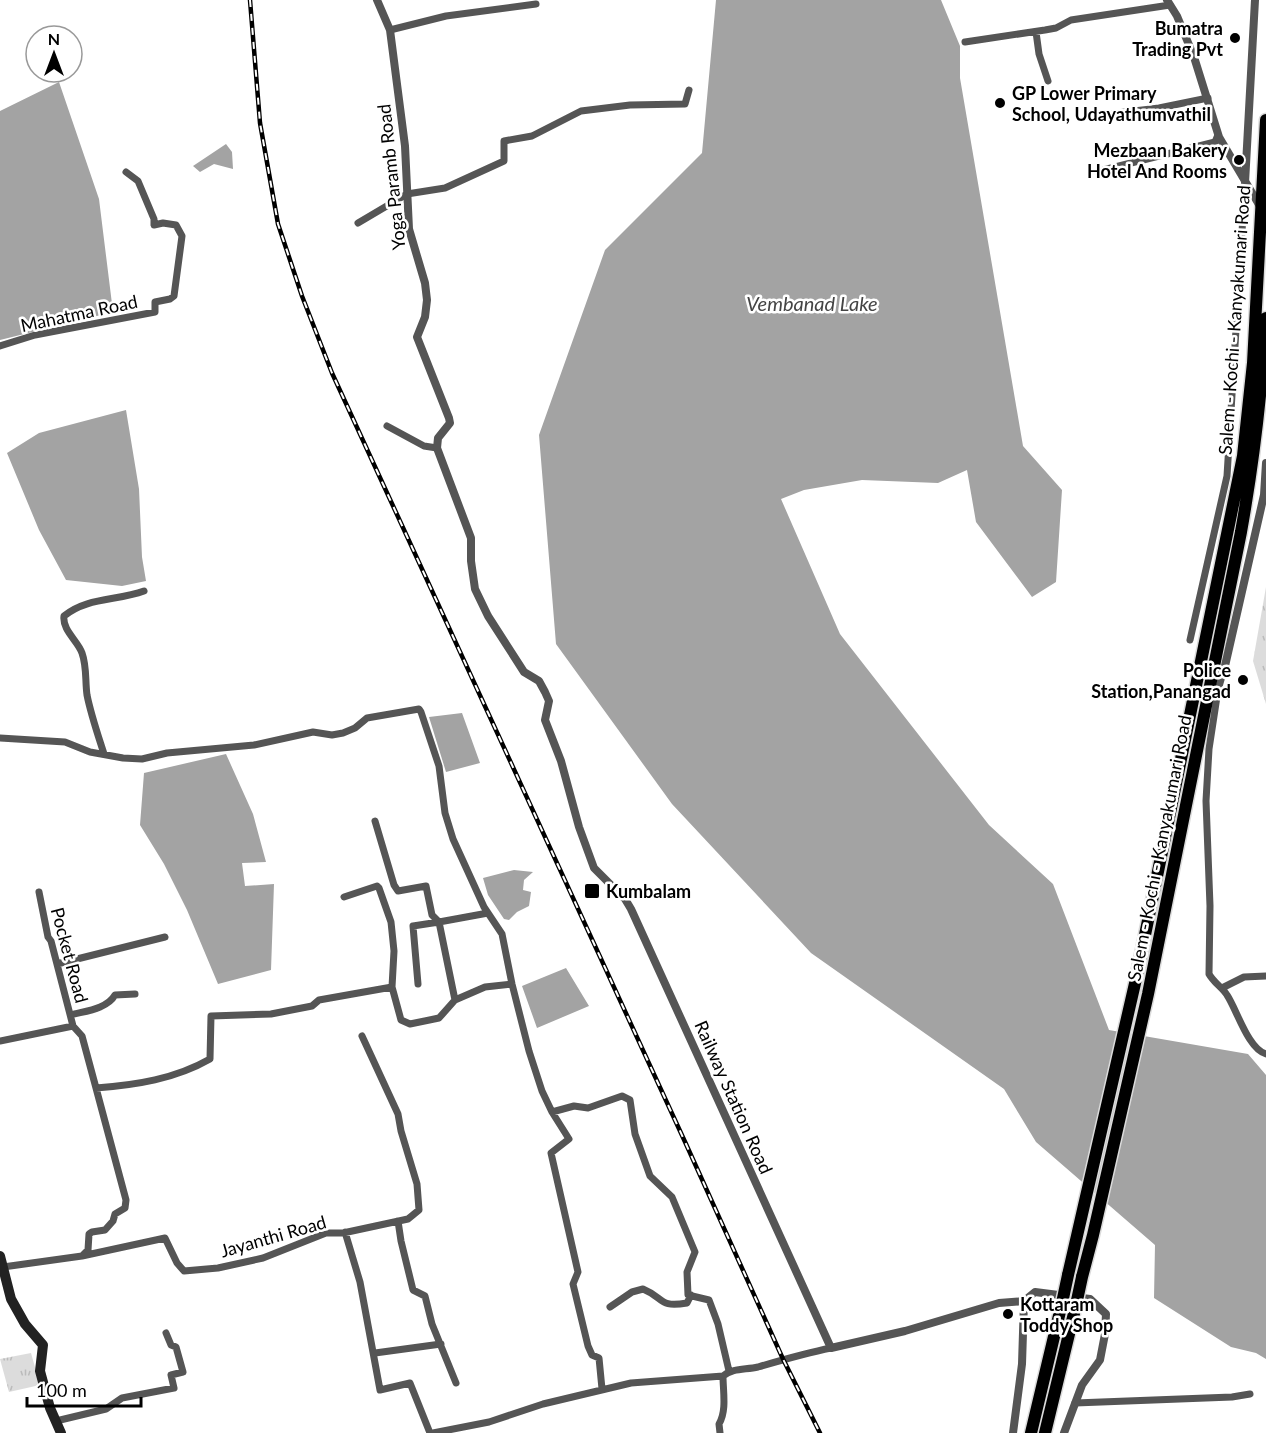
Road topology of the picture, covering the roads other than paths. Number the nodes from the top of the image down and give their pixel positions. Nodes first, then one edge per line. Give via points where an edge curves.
1 (377, 0) edge
2 (1255, 0) edge
3 (1168, 2) edge
4 (536, 4) dead end
5 (390, 30) junction
6 (1036, 32) junction
7 (965, 42) dead end
8 (1048, 81) dead end
9 (689, 90) dead end
10 (1208, 98) junction
11 (1092, 116) dead end
12 (1266, 120) edge
13 (1218, 135) junction
14 (1103, 170) dead end
15 (126, 172) dead end
16 (1245, 183) junction
17 (407, 194) junction
18 (1264, 212) edge
19 (358, 223) dead end
20 (1266, 318) edge
21 (0, 346) edge
22 (387, 426) dead end
23 (437, 448) junction
24 (1266, 463) edge
25 (144, 591) dead end
26 (1190, 640) dead end
27 (1226, 666) joint
28 (0, 738) edge
29 (104, 754) junction
30 (375, 821) dead end
31 (39, 892) dead end
32 (344, 897) dead end
33 (488, 913) junction
34 (439, 922) junction
35 (165, 937) dead end
36 (57, 964) junction
37 (1266, 976) edge
38 (418, 984) dead end
39 (512, 984) junction
40 (392, 987) junction
41 (1222, 988) junction
42 (135, 994) dead end
43 (455, 1000) junction
44 (71, 1015) junction
45 (74, 1026) junction
46 (362, 1036) dead end
47 (0, 1041) edge
48 (1266, 1054) edge
49 (96, 1088) junction
50 (552, 1112) junction
51 (398, 1221) junction
52 (345, 1232) junction
53 (82, 1256) junction
54 (2, 1262) edge
55 (691, 1295) junction
56 (1024, 1301) junction
57 (610, 1307) dead end
58 (166, 1333) dead end
59 (441, 1344) junction
60 (831, 1348) junction
61 (375, 1353) junction
62 (729, 1371) junction
63 (723, 1376) junction
64 (456, 1383) dead end
65 (602, 1389) junction
66 (1250, 1394) dead end
67 (1075, 1403) junction
68 (56, 1421) junction
69 (468, 1430) edge
70 (61, 1433) edge
71 (431, 1433) edge
72 (720, 1433) edge
73 (1013, 1433) edge
74 (1031, 1433) edge
75 (1045, 1433) edge
76 (1064, 1433) edge

1 - 5 street, Yoga Paramb Road
2 - 16 street
3 - 6 street via 1071,20
3 - 10 street
4 - 5 street via 446,16
5 - 17 street, Yoga Paramb Road
6 - 7 street
6 - 8 street
9 - 17 street via 685,104 581,111 532,136 504,141 504,161 445,188
10 - 11 street
10 - 13 street
12 - 18 highway, Salem - Kochi - Kanyakumari Road
13 - 14 street via 1215,142
13 - 16 street
15 - 21 street, Mahatma Road via 138,181 154,225 176,225 182,236 174,296 155,302 155,312 35,335
16 - 18 street
16 - 26 street via 1227,476
17 - 19 street
17 - 23 street, Yoga Paramb Road via 409,229 427,300 417,337 450,423 438,438
18 - 74 highway, Salem - Kochi - Kanyakumari Road, bridge via 1244,456 1136,979
20 - 75 highway, Salem - Kochi - Kanyakumari Road, bridge via 1262,391 1241,532 1148,994
22 - 23 street via 424,446
23 - 60 street, Railway Station Road via 471,538 475,589 524,672 539,681 549,701 546,720 594,868 631,909
24 - 27 street via 1264,495
25 - 29 street via 89,602 64,616 66,627 82,651 88,698
27 - 41 street via 1218,690 1209,750 1206,801 1209,974
28 - 29 street via 65,742
29 - 33 street via 142,759 254,745 313,732 332,735 356,728 367,718 419,709 439,766 453,839
30 - 34 street via 394,885 398,891 426,886 432,915
31 - 36 street, Pocket Road
32 - 40 street via 379,888 391,922
33 - 34 street
33 - 39 street via 502,934
34 - 38 street via 413,926
34 - 43 street
35 - 36 street
36 - 44 street, Pocket Road
37 - 41 street via 1244,977
39 - 43 street via 485,987
39 - 50 street via 542,1091
40 - 43 street via 401,1020 410,1024 439,1018
40 - 49 street via 319,1000 312,1006 271,1014 211,1016 210,1059 160,1079
41 - 48 street via 1250,1039
42 - 44 street, Pocket Road via 115,995 112,1002
44 - 45 street, Pocket Road
45 - 47 street
45 - 49 street, Pocket Road via 82,1036
46 - 51 street, Jayanthi Road via 398,1114 417,1184 418,1210 408,1219
49 - 53 street, Pocket Road via 126,1200 125,1208 115,1214 105,1230 89,1234 88,1250
50 - 55 street via 588,1108 622,1096 630,1100 635,1134 650,1176 672,1197 695,1252 687,1272
50 - 65 street via 569,1139 551,1153 578,1272 573,1284 588,1346 592,1355 599,1358
51 - 52 street, Jayanthi Road
51 - 59 street via 413,1290 425,1296
52 - 53 street, Jayanthi Road via 326,1233 263,1258 218,1268 184,1271 165,1238
52 - 61 street
53 - 54 street, Jayanthi Road
54 - 68 main road via 14,1304 43,1345 40,1371
55 - 57 street via 687,1303 670,1306 643,1288
55 - 62 street via 709,1300
56 - 60 street via 999,1303
56 - 67 street via 1035,1292 1090,1299 1106,1314 1100,1360
56 - 73 street via 1022,1364
58 - 68 street via 176,1347 183,1372 171,1375 174,1388 122,1398 106,1409
59 - 61 street
59 - 64 street
60 - 62 street via 756,1368
61 - 71 street via 380,1390 410,1383
62 - 63 street
63 - 65 street
63 - 72 street
65 - 69 street
66 - 67 street
67 - 76 street
68 - 70 main road
69 - 71 street

